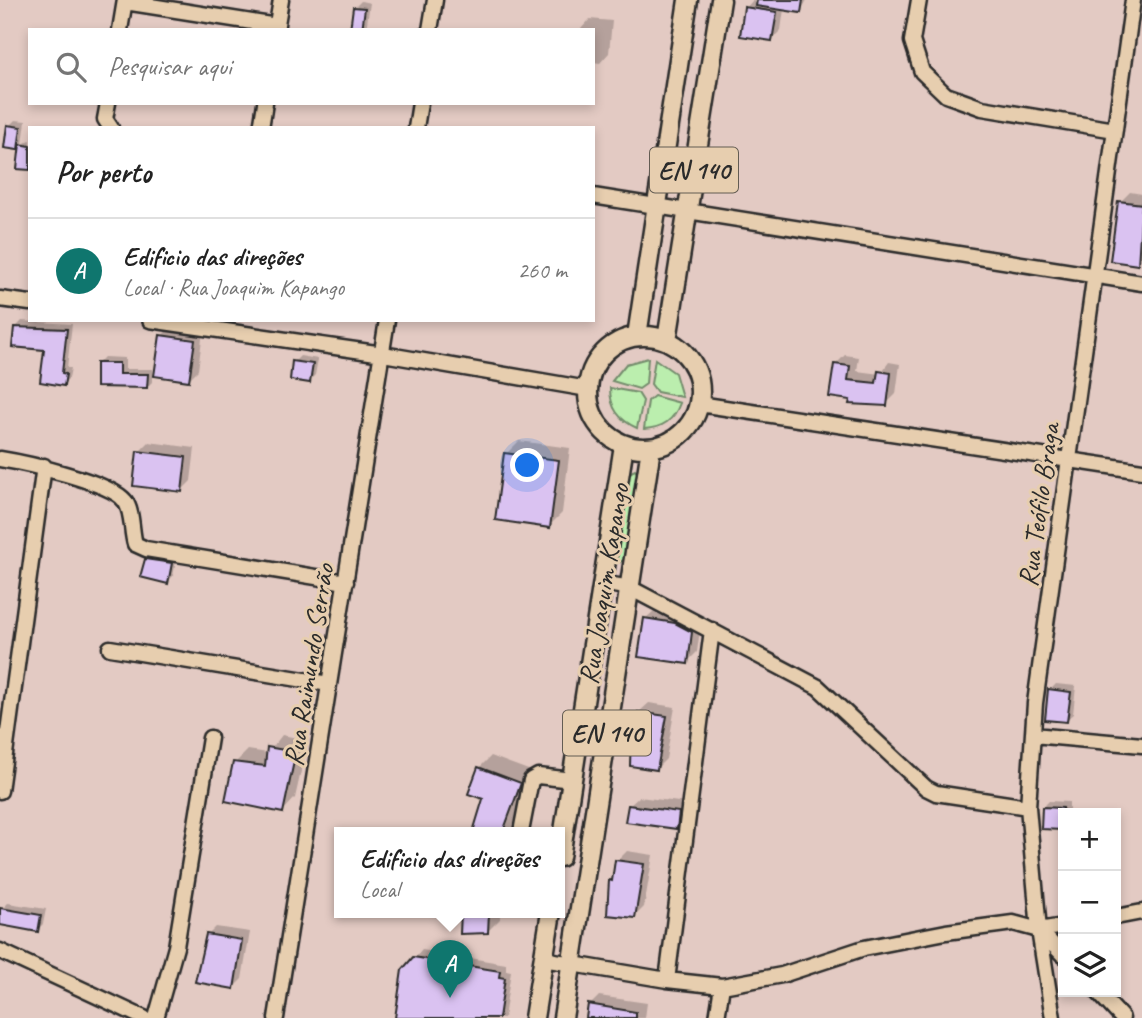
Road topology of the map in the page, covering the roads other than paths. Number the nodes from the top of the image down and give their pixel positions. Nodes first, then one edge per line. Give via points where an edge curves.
1 (281, 0) edge
2 (435, 0) edge
3 (721, 0) edge
4 (919, 0) edge
5 (1133, 0) edge
6 (125, 1) edge
7 (687, 7) edge
8 (718, 19) junction
9 (120, 28) edge
10 (276, 28) edge
11 (430, 28) edge
12 (108, 105) edge
13 (265, 105) edge
14 (420, 105) edge
15 (110, 126) edge
16 (261, 126) edge
17 (416, 126) edge
18 (1115, 130) junction
19 (595, 196) edge
20 (656, 206) junction
21 (688, 211) junction
22 (1094, 275) junction
23 (1142, 283) edge
24 (0, 299) edge
25 (28, 303) edge
26 (164, 322) edge
27 (387, 322) edge
28 (637, 336) junction
29 (667, 340) junction
30 (383, 354) junction
31 (587, 389) junction
32 (699, 404) junction
33 (624, 444) junction
34 (651, 448) junction
35 (1069, 458) junction
36 (0, 459) edge
37 (44, 466) junction
38 (1142, 471) edge
39 (346, 582) junction
40 (602, 583) junction
41 (630, 588) junction
42 (712, 630) junction
43 (110, 648) dead end
44 (329, 684) junction
45 (1033, 735) junction
46 (210, 738) dead end
47 (1142, 745) edge
48 (601, 771) junction
49 (573, 773) junction
50 (0, 792) edge
51 (1028, 807) junction
52 (522, 827) edge
53 (565, 827) edge
54 (1142, 912) edge
55 (1121, 916) edge
56 (550, 918) edge
57 (1058, 927) edge
58 (1039, 930) junction
59 (1058, 950) edge
60 (0, 951) edge
61 (543, 959) junction
62 (571, 965) junction
63 (667, 980) junction
64 (722, 986) junction
65 (1103, 997) edge
66 (144, 1018) edge
67 (156, 1018) edge
68 (276, 1018) edge
69 (534, 1018) edge
70 (563, 1018) edge
71 (717, 1018) edge
72 (1053, 1018) edge
73 (1122, 1018) edge

1 - 10 street
2 - 11 street
3 - 8 main road, EN 140
4 - 18 street via 912,41 922,72 946,95 982,108
5 - 18 street, Rua Teófilo Braga
6 - 9 street
6 - 10 street
7 - 8 main road
7 - 20 main road, EN 140
8 - 21 main road, EN 140
12 - 15 street via 105,119
13 - 16 street
14 - 17 street
18 - 22 street, Rua Teófilo Braga
19 - 20 street
20 - 21 street
20 - 28 main road, EN 140
21 - 22 street
21 - 29 main road, EN 140
22 - 23 street
22 - 35 street, Rua Teófilo Braga
24 - 25 street
26 - 30 street
27 - 30 street, Rua Raimundo Serrão
28 - 29 main road
28 - 31 main road via 603,354
29 - 32 main road via 695,366
30 - 31 street
30 - 39 street, Rua Raimundo Serrão
31 - 33 main road via 597,422 608,436
32 - 34 main road via 682,434
32 - 35 street
33 - 34 main road
33 - 40 main road, Rua Joaquim Kapango / EN 140
34 - 41 main road, Rua Joaquim Kapango / EN 140
35 - 38 street
35 - 45 street, Rua Teófilo Braga
36 - 37 street
37 - 39 street via 119,495 129,509 135,544 146,549
37 - 50 street
39 - 44 street, Rua Raimundo Serrão
40 - 41 street
40 - 49 main road, Rua Joaquim Kapango / EN 140
41 - 42 street
41 - 48 main road, Rua Joaquim Kapango / EN 140
42 - 51 street via 818,687 926,788
42 - 63 street
43 - 44 street
44 - 68 street, Rua Raimundo Serrão
45 - 47 street
45 - 51 street, Rua Teófilo Braga
46 - 67 street via 176,947
48 - 49 main road
48 - 62 main road, Rua Joaquim Kapango / EN 140
49 - 52 street via 531,780
49 - 53 main road, Rua Joaquim Kapango / EN 140
51 - 58 street, Rua Teófilo Braga
54 - 55 street
56 - 61 main road
57 - 58 street
58 - 59 street
58 - 64 street via 1013,923 946,932 864,948 782,975
58 - 72 street, Rua Teófilo Braga
60 - 66 street
61 - 62 street
61 - 69 main road
62 - 63 street
62 - 70 main road, Rua Joaquim Kapango / EN 140
63 - 64 street
64 - 71 street
65 - 73 street

